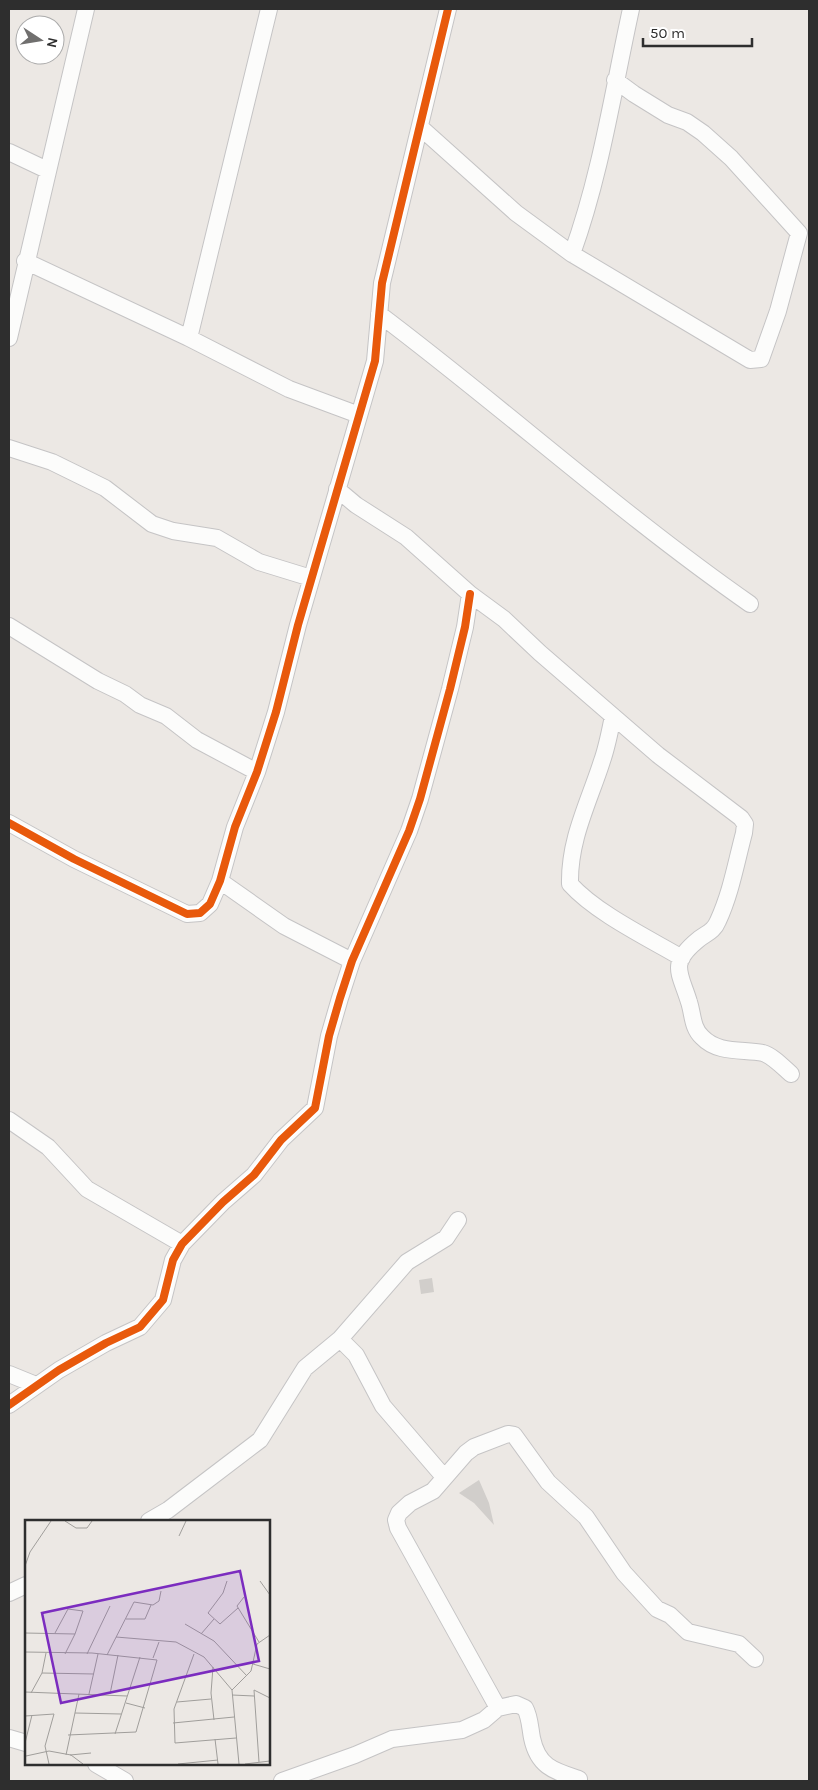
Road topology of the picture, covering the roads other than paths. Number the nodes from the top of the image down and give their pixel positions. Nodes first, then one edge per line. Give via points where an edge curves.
1 (86, 9) edge
2 (269, 9) edge
3 (448, 9) edge
4 (631, 9) edge
5 (615, 80) junction
6 (420, 127) junction
7 (9, 152) edge
8 (48, 170) junction
9 (572, 254) junction
10 (25, 261) junction
11 (379, 314) junction
12 (9, 338) edge
13 (189, 338) junction
14 (359, 415) junction
15 (9, 448) edge
16 (337, 489) junction
17 (311, 578) junction
18 (470, 594) junction
19 (750, 604) dead end
20 (9, 626) edge
21 (613, 716) junction
22 (257, 772) junction
23 (9, 823) edge
24 (220, 881) junction
25 (682, 958) junction
26 (352, 961) junction
27 (791, 1074) dead end
28 (9, 1120) edge
29 (458, 1220) dead end
30 (182, 1244) junction
31 (340, 1339) junction
32 (9, 1374) edge
33 (36, 1385) junction
34 (9, 1405) edge
35 (444, 1477) junction
36 (151, 1520) edge
37 (25, 1585) edge
38 (9, 1593) edge
39 (755, 1659) dead end
40 (498, 1708) junction
41 (9, 1738) edge
42 (25, 1743) edge
43 (98, 1765) edge
44 (579, 1779) dead end
45 (125, 1781) edge
46 (282, 1781) edge

1 - 8 street
2 - 13 street
3 - 6 street
4 - 5 street
5 - 9 street via 599,166 587,214
5 - 9 street via 659,110 703,133 732,158 799,233 762,359 750,360
6 - 9 street via 516,213
6 - 11 street via 382,283
7 - 8 street
8 - 10 street
10 - 12 street
10 - 13 street
11 - 14 street via 374,361
11 - 19 street via 654,535
13 - 14 street via 289,388
14 - 16 street
15 - 17 street via 52,462 105,488 152,524 217,538 259,562
16 - 17 street
16 - 18 street via 406,537
17 - 22 street
18 - 21 street via 504,618
18 - 26 street via 450,690 420,799
20 - 22 street via 140,706 166,716 197,740
21 - 25 street via 603,760 583,812 571,862 570,884 624,925
21 - 25 street via 741,818 744,824 728,897 717,924
22 - 24 street via 235,827
23 - 24 street via 187,914 200,913 210,904
24 - 26 street via 284,926
25 - 27 street via 679,977 694,1028 702,1038 731,1050 764,1054
26 - 30 street via 329,1036 315,1108 281,1140 254,1175
28 - 30 street via 48,1147 88,1189
29 - 31 street via 446,1238 407,1262
30 - 33 street via 173,1260 163,1300 140,1327 106,1343
31 - 35 street via 356,1355 383,1406
31 - 36 street via 305,1368 260,1440
32 - 33 street
33 - 34 street
35 - 39 street via 474,1447 508,1434 514,1435 548,1482 586,1517 624,1573 657,1609 670,1615 688,1632 739,1644
35 - 40 street via 434,1491 410,1503 396,1520
37 - 38 street
40 - 44 street via 516,1704 525,1708 534,1746 543,1764 552,1771
40 - 46 street via 472,1728 392,1739
41 - 42 street
43 - 45 street

